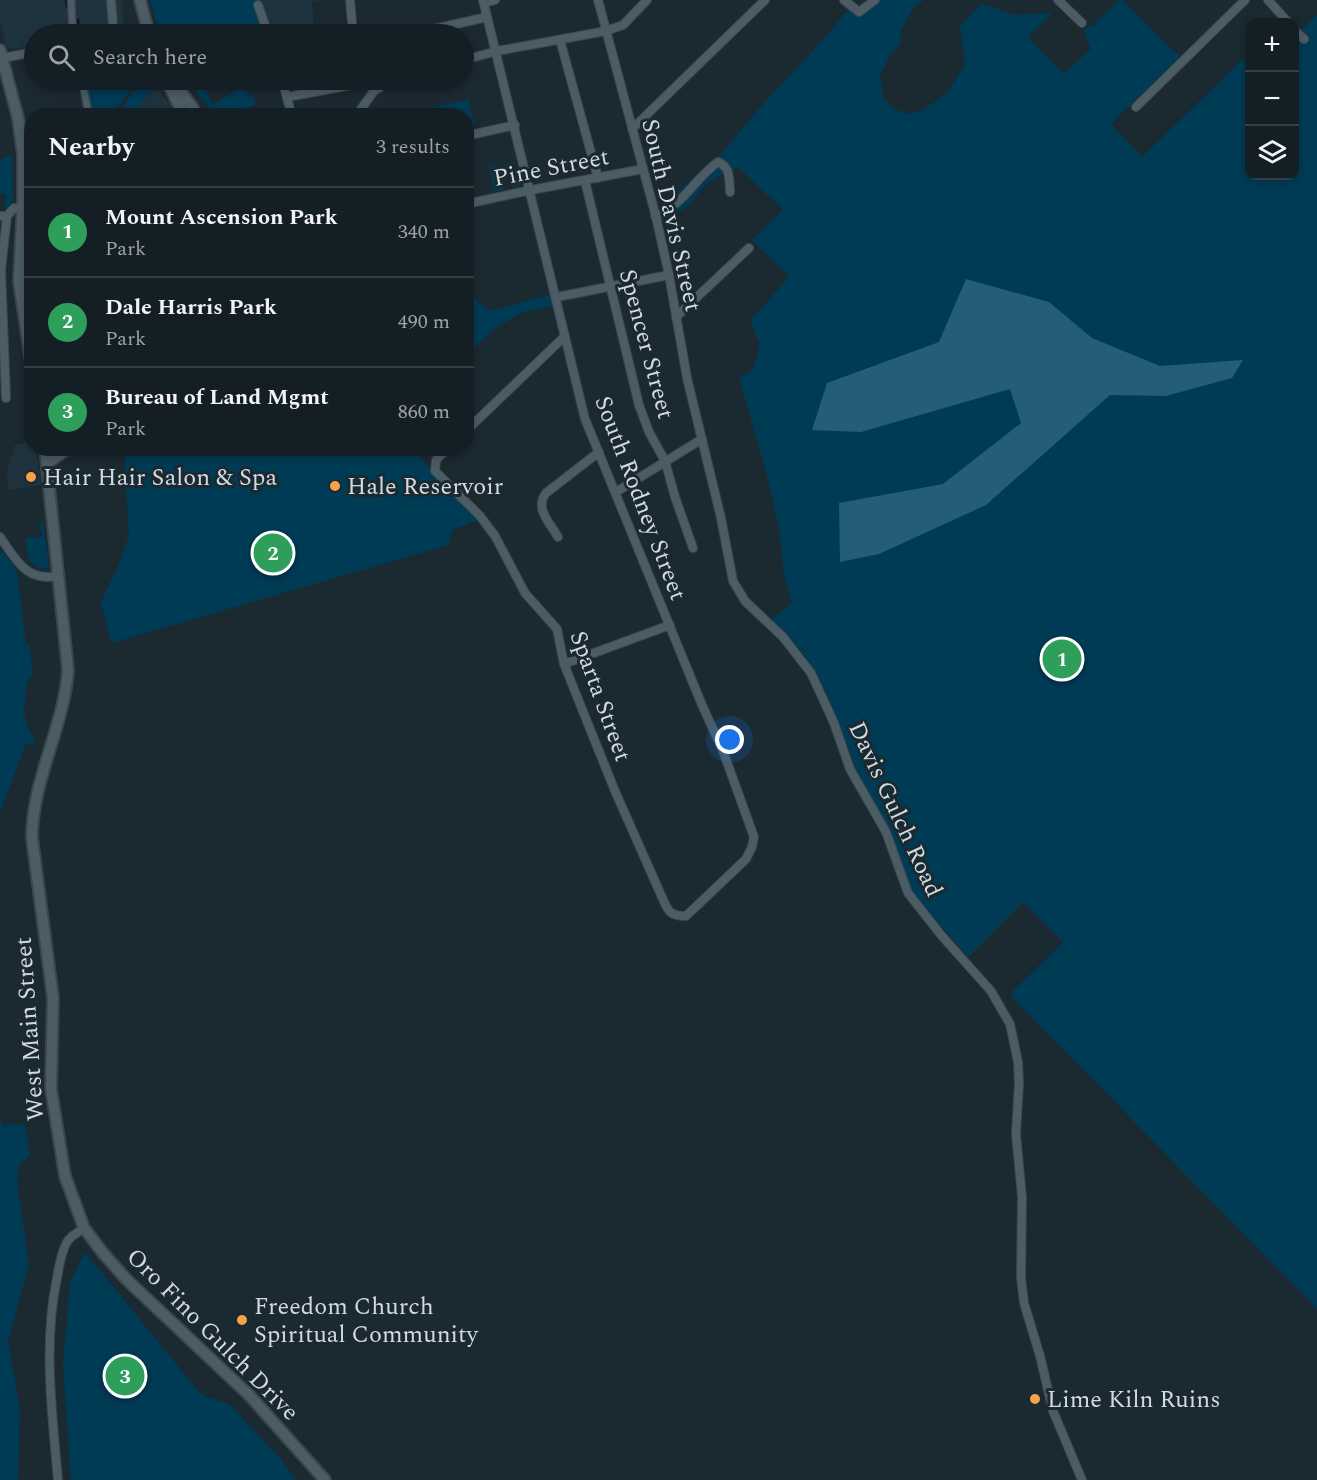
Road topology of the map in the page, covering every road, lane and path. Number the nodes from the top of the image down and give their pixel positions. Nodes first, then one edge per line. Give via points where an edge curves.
1 (71, 0) edge
2 (111, 0) edge
3 (140, 0) edge
4 (350, 0) edge
5 (495, 0) edge
6 (598, 0) edge
7 (647, 0) edge
8 (765, 0) edge
9 (844, 0) edge
10 (875, 0) edge
11 (1058, 0) edge
12 (1245, 0) edge
13 (1268, 0) edge
14 (483, 1) edge
15 (258, 5) dead end
16 (487, 17) junction
17 (1284, 18) edge
18 (1082, 23) dead end
19 (73, 24) edge
20 (113, 24) edge
21 (146, 24) edge
22 (265, 24) edge
23 (352, 24) edge
24 (456, 24) edge
25 (606, 31) junction
26 (1299, 34) edge
27 (1304, 39) dead end
28 (561, 40) junction
29 (497, 51) junction
30 (24, 53) edge
31 (1, 54) edge
32 (474, 57) edge
33 (84, 90) edge
34 (173, 90) edge
35 (178, 90) edge
36 (285, 90) edge
37 (320, 90) edge
38 (376, 90) edge
39 (287, 97) junction
40 (1136, 107) dead end
41 (87, 108) edge
42 (188, 108) edge
43 (189, 108) edge
44 (290, 108) edge
45 (362, 108) edge
46 (514, 125) junction
47 (632, 129) junction
48 (474, 134) edge
49 (643, 170) junction
50 (598, 178) junction
51 (24, 181) edge
52 (585, 181) junction
53 (531, 190) junction
54 (730, 192) dead end
55 (474, 202) edge
56 (24, 210) edge
57 (2, 216) edge
58 (655, 216) junction
59 (24, 231) edge
60 (749, 248) dead end
61 (669, 275) junction
62 (610, 286) junction
63 (557, 297) junction
64 (675, 317) junction
65 (24, 327) edge
66 (566, 336) junction
67 (2, 353) edge
68 (6, 398) dead end
69 (474, 423) edge
70 (702, 439) junction
71 (599, 452) junction
72 (46, 456) edge
73 (57, 456) edge
74 (440, 456) edge
75 (665, 461) junction
76 (47, 463) junction
77 (616, 492) junction
78 (0, 537) edge
79 (558, 537) dead end
80 (693, 548) dead end
81 (59, 576) junction
82 (670, 626) junction
83 (564, 664) junction
84 (675, 916) joint
85 (84, 1228) junction
86 (58, 1480) edge
87 (325, 1480) edge
88 (1082, 1480) edge

1 - 19 street
2 - 20 street
3 - 21 street
4 - 23 street
5 - 14 street
6 - 25 street, South Davis Street
7 - 25 street via 623,25
8 - 47 street
9 - 10 street via 859,12
11 - 18 street
12 - 40 street
13 - 17 street
14 - 16 street, South Rodney Street
15 - 22 street
16 - 24 street
16 - 29 street, South Rodney Street
25 - 28 street
25 - 47 street, South Davis Street
26 - 27 street
28 - 29 street
28 - 50 street
29 - 32 street
29 - 46 street, South Rodney Street
30 - 31 street
31 - 51 street via 18,118
33 - 41 street
34 - 42 street
35 - 43 street
36 - 39 street
37 - 39 street
38 - 45 street
39 - 44 street
46 - 48 street
46 - 53 street, South Rodney Street
47 - 49 street, South Davis Street
49 - 50 street, Pine Street
49 - 58 street, South Davis Street
50 - 52 street, Pine Street
52 - 53 street, Pine Street
52 - 62 street, Spencer Street
53 - 55 street, Pine Street
53 - 63 street, South Rodney Street
54 - 58 street via 727,167 718,162 680,201
56 - 57 street via 14,208
57 - 67 street
58 - 61 street, South Davis Street
59 - 65 street via 19,281
60 - 64 street
61 - 62 street
61 - 64 street, South Davis Street
62 - 63 street
62 - 75 street, Spencer Street via 639,405
63 - 66 street, South Rodney Street
64 - 70 street, South Davis Street
66 - 69 street
66 - 71 street, South Rodney Street via 585,419
67 - 68 street
70 - 75 street
70 - 88 street, Davis Gulch Road via 736,587 750,607 796,651 811,673 850,770 886,832 909,893 941,936 991,991 1011,1024 1019,1072 1016,1134 1022,1197 1024,1303 1053,1411
71 - 77 street, South Rodney Street
71 - 79 street via 540,500 540,507
72 - 76 street, West Main Street
73 - 76 street
74 - 83 street, Sparta Street via 435,471 495,536 525,593 557,629
75 - 77 street
75 - 80 street, Spencer Street
76 - 81 street, West Main Street
77 - 82 street, South Rodney Street
78 - 81 street via 33,576
81 - 85 street, West Main Street via 67,681 36,796 32,838 52,998 51,1089 65,1176
82 - 83 street
82 - 84 street, South Rodney Street via 754,837 746,859 686,916
83 - 84 street, Sparta Street via 624,812 668,911
85 - 86 street via 67,1241 63,1252 49,1334
85 - 87 street, Oro Fino Gulch Drive via 127,1280 249,1395

